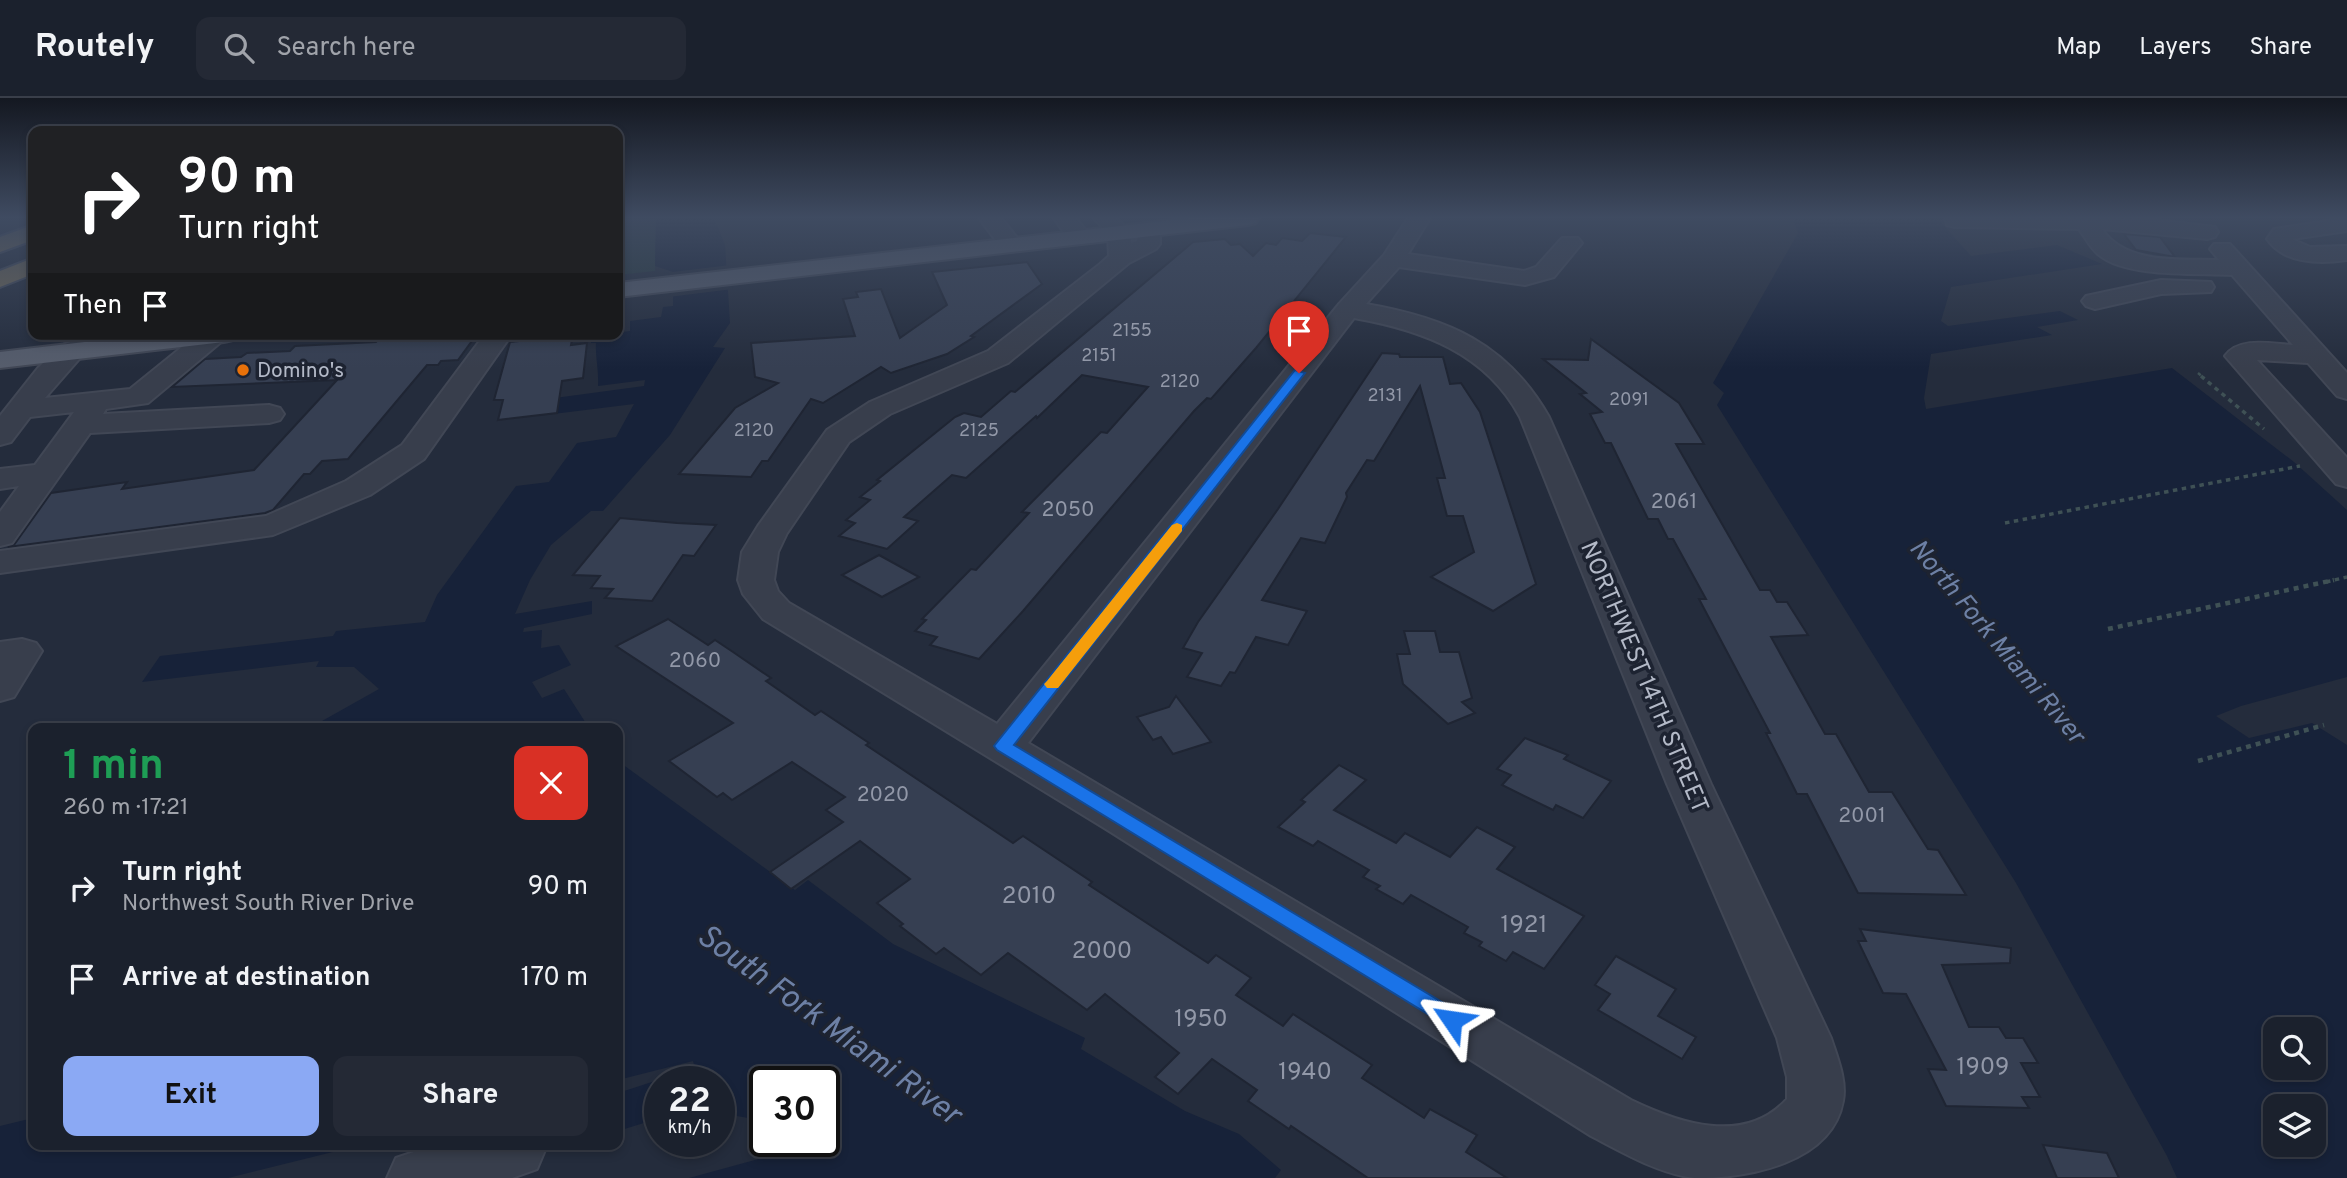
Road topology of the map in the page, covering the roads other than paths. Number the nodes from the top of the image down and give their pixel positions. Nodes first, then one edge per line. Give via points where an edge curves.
1 (26, 268) edge
2 (807, 268) edge
3 (1083, 268) edge
4 (1385, 268) edge
5 (1458, 268) edge
6 (1548, 268) edge
7 (2238, 268) edge
8 (0, 280) edge
9 (630, 289) edge
10 (2256, 289) junction
11 (2095, 301) dead end
12 (1348, 309) junction
13 (126, 340) edge
14 (212, 340) edge
15 (495, 340) edge
16 (71, 343) edge
17 (2315, 355) junction
18 (0, 360) edge
19 (2344, 384) edge
20 (21, 409) junction
21 (269, 414) dead end
22 (0, 436) edge
23 (72, 437) junction
24 (244, 439) dead end
25 (2347, 477) edge
26 (0, 479) edge
27 (0, 536) edge
28 (0, 562) edge
29 (0, 654) edge
30 (0, 688) edge
31 (1003, 746) junction
32 (516, 1150) dead end
33 (417, 1178) edge

1 - 8 highway
2 - 9 main road
3 - 31 street, NORTHWEST 14TH STREET via 998,357 880,408 838,436 770,533 756,567 761,594 776,611
4 - 12 street
5 - 6 street via 1525,278
7 - 10 street
10 - 11 street via 2161,287
10 - 17 street
12 - 31 street
12 - 31 street, NORTHWEST 14TH STREET via 1418,322 1457,338 1493,364 1528,405 1689,784 1804,1038 1815,1101 1804,1124 1761,1147 1730,1154 1697,1154 1653,1139 1611,1118
13 - 16 main road
14 - 23 street via 138,397
15 - 28 street via 413,452 358,488 274,525
16 - 18 main road
16 - 20 street
17 - 19 street
17 - 25 street via 2251,351 2239,356
20 - 22 street
20 - 23 street
21 - 23 street
23 - 24 street
23 - 26 street
23 - 27 street
29 - 30 street via 22,651
32 - 33 street

